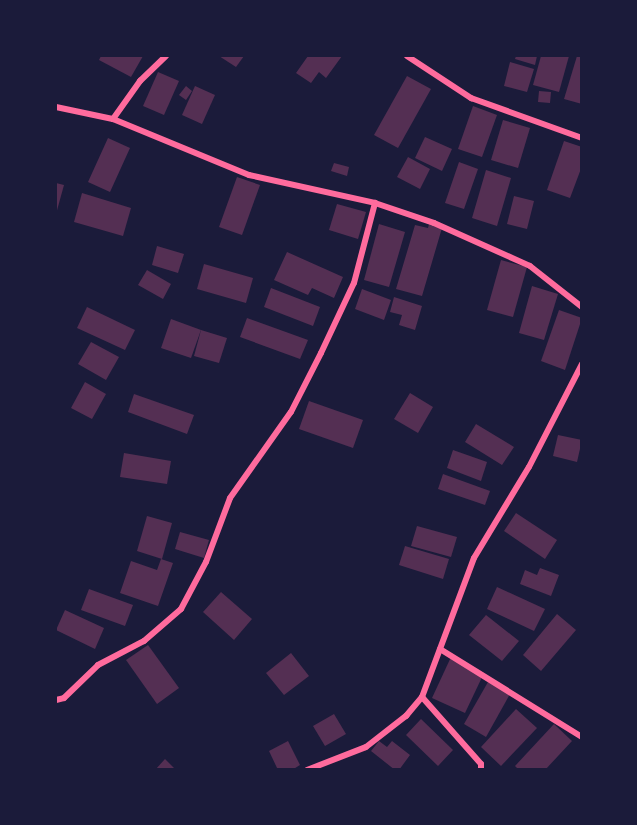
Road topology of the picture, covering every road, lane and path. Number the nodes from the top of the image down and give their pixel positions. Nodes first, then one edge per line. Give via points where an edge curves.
1 (166, 56) edge
2 (407, 56) edge
3 (56, 107) edge
4 (113, 119) junction
5 (582, 138) edge
6 (375, 203) junction
7 (582, 307) edge
8 (582, 364) edge
9 (440, 649) junction
10 (422, 697) junction
11 (56, 700) edge
12 (582, 737) edge
13 (307, 770) edge
14 (481, 770) edge

1 - 4 street via 140,81
2 - 5 street via 471,98
3 - 4 street
4 - 6 street via 249,175
6 - 7 street via 434,223 531,266
6 - 11 street via 354,283 321,353 291,412 230,498 206,562 181,609 144,641 98,665 64,698
8 - 9 street via 529,467 474,558
9 - 10 street
9 - 12 street
10 - 13 street via 406,716 366,747
10 - 14 street via 481,764

